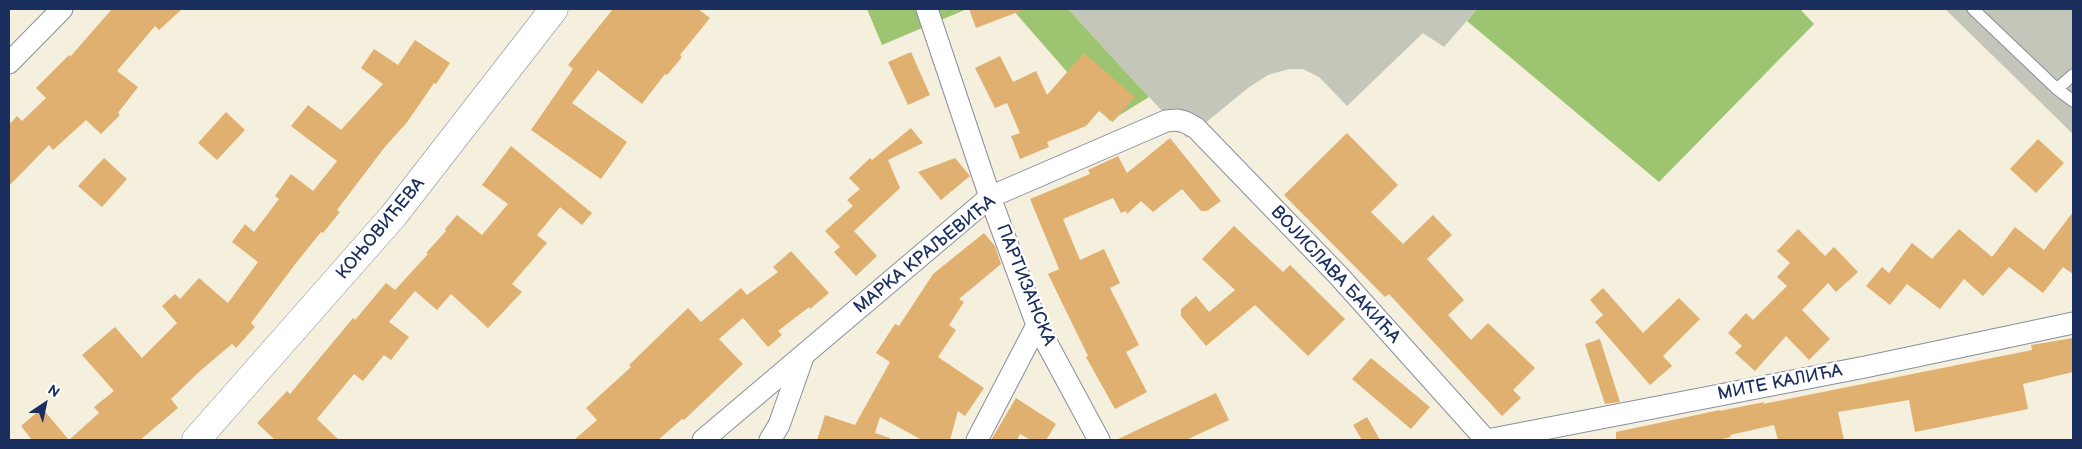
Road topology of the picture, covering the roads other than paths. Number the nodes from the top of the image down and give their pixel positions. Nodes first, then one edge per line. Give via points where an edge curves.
1 (62, 9) edge
2 (554, 9) edge
3 (927, 9) edge
4 (1973, 9) edge
5 (9, 63) edge
6 (2073, 74) edge
7 (2057, 90) junction
8 (2073, 101) edge
9 (1177, 120) joint
10 (990, 197) junction
11 (2073, 323) edge
12 (1037, 325) junction
13 (803, 357) junction
14 (196, 440) edge
15 (703, 440) edge
16 (770, 440) edge
17 (977, 440) edge
18 (1099, 440) edge
19 (1486, 440) edge

1 - 5 street
2 - 14 main road, КОЊОВИЋЕВА via 394,215
3 - 10 street, ПАРТИЗАНСКА
4 - 7 lane
6 - 7 lane
7 - 8 lane
9 - 10 street, МАРКА КРАЉЕВИЋА via 1166,121
9 - 19 street, ВОЈИСЛАВА БАКИЋА via 1196,128 1338,275
10 - 12 street, ПАРТИЗАНСКА
10 - 13 street, МАРКА КРАЉЕВИЋА
11 - 19 street, МИТЕ КАЛИЋА
12 - 17 street
12 - 18 street, ПАРТИЗАНСКА
13 - 15 street, МАРКА КРАЉЕВИЋА
13 - 16 street via 779,425

